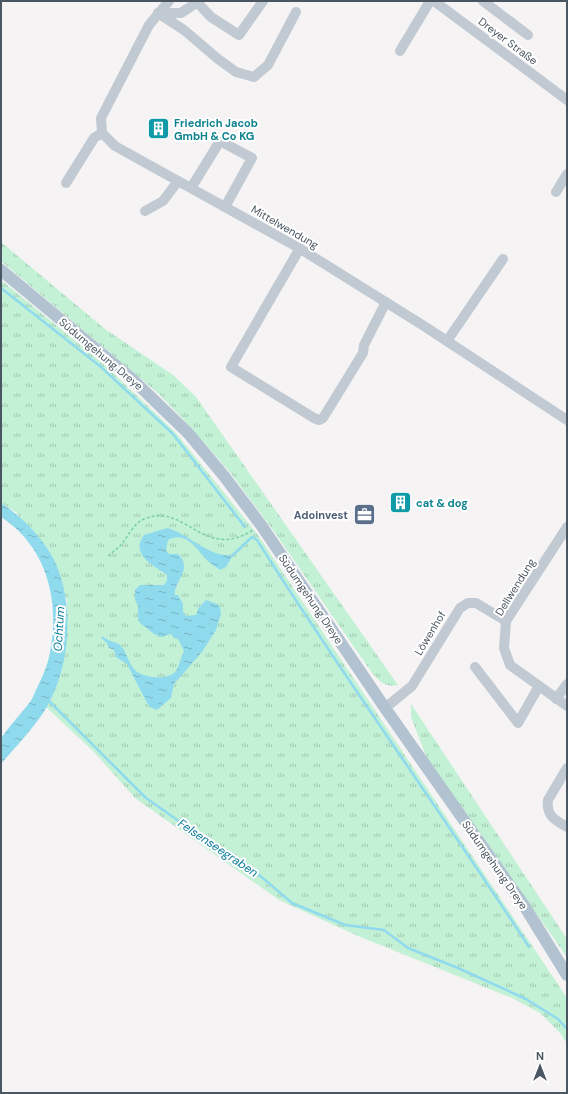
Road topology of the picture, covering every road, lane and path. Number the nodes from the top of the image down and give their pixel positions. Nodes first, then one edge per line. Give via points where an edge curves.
1 (169, 1) edge
2 (263, 1) edge
3 (430, 1) edge
4 (434, 1) edge
5 (482, 1) edge
6 (198, 2) edge
7 (296, 12) dead end
8 (158, 13) junction
9 (528, 35) dead end
10 (400, 51) dead end
11 (567, 100) edge
12 (102, 132) junction
13 (567, 174) edge
14 (178, 181) junction
15 (66, 183) dead end
16 (191, 188) junction
17 (556, 192) dead end
18 (224, 207) junction
19 (145, 210) dead end
20 (300, 248) junction
21 (503, 259) dead end
22 (1, 270) edge
23 (386, 302) junction
24 (447, 340) junction
25 (567, 420) edge
26 (261, 525) junction
27 (567, 527) edge
28 (108, 556) dead end
29 (506, 621) junction
30 (475, 667) dead end
31 (567, 684) edge
32 (539, 686) junction
33 (556, 699) junction
34 (567, 706) edge
35 (385, 708) junction
36 (567, 768) edge
37 (567, 827) edge
38 (567, 975) edge

1 - 8 street
2 - 6 street via 239,36 211,17
3 - 10 street
4 - 11 street, Dreyer Straße
5 - 9 street
6 - 8 street via 181,13
7 - 8 street via 268,64 254,77 236,72 184,30
8 - 12 street via 149,25 101,118
12 - 14 street, Mittelwendung via 114,146
12 - 15 street via 94,138
13 - 17 street
14 - 16 street, Mittelwendung
14 - 19 street via 163,201
16 - 18 street, Mittelwendung
16 - 18 street via 220,141 252,158
18 - 20 street, Mittelwendung
20 - 23 street, Mittelwendung
20 - 23 street via 231,367 319,420 323,418 362,353
21 - 24 street
22 - 26 main road, Südumgehung Dreye via 131,378 188,433
23 - 24 street, Mittelwendung
24 - 25 street, Mittelwendung
26 - 28 path via 235,540 222,541 169,517 156,516 143,519
26 - 35 main road, Südumgehung Dreye
27 - 29 street, Dellwendung
29 - 32 street, Dellwendung via 504,648 510,665
29 - 35 street, Löwenhof via 476,604 468,603 460,608 412,686
30 - 32 street via 518,723
31 - 33 street
32 - 33 street, Dellwendung
33 - 34 street, Dellwendung
35 - 38 main road, Südumgehung Dreye via 525,907
36 - 37 street via 548,800 552,817

